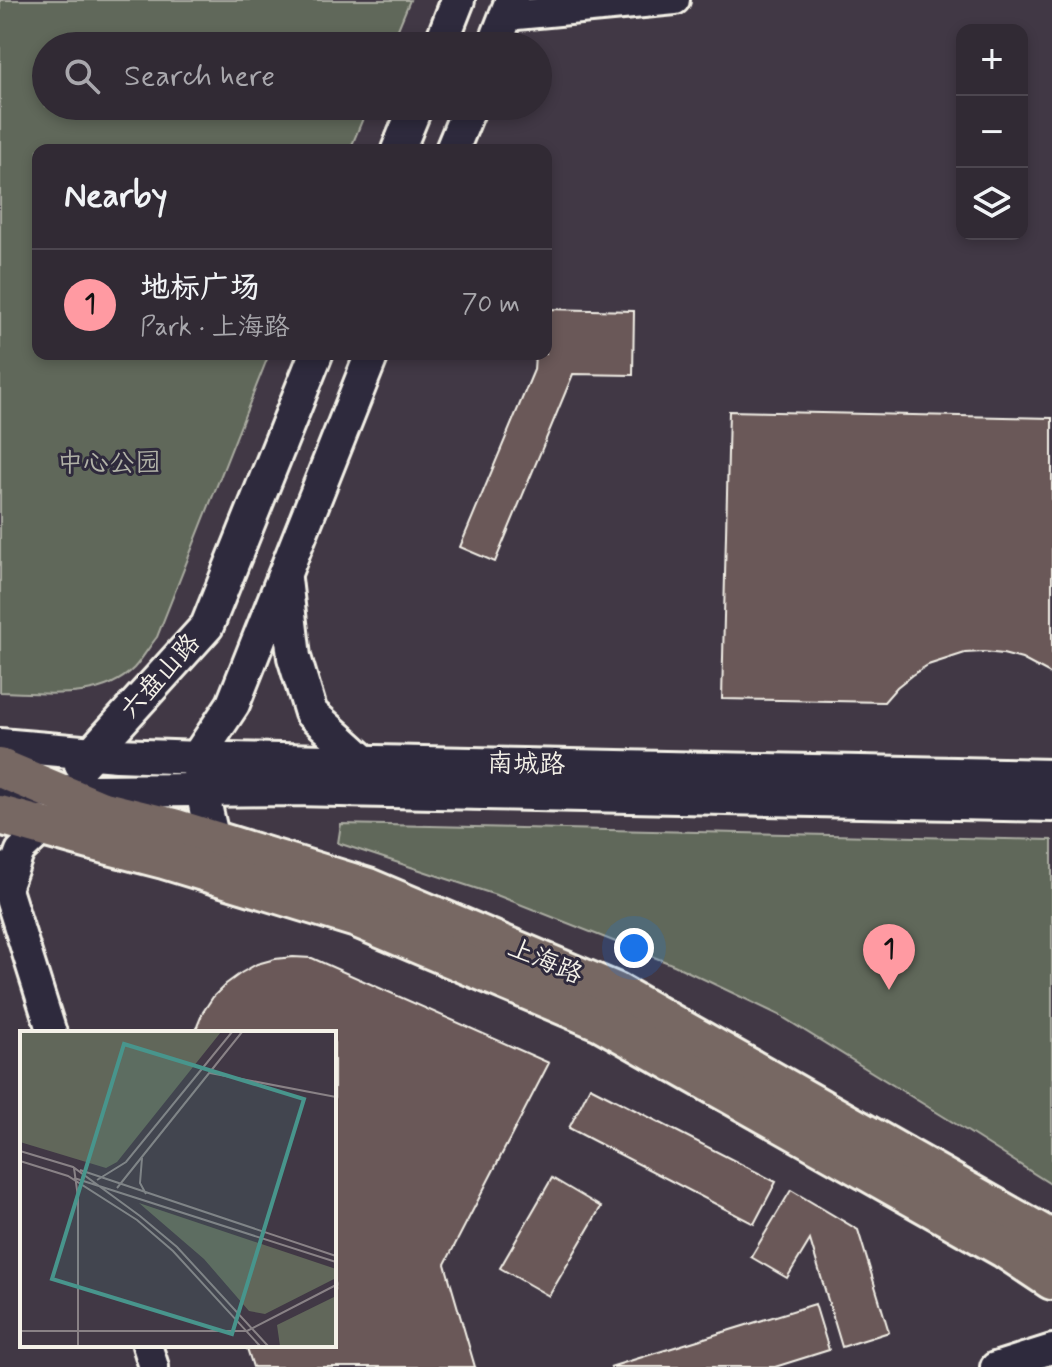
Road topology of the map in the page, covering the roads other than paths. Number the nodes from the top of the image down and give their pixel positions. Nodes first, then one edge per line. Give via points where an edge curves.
1 (458, 0) edge
2 (675, 0) edge
3 (509, 8) edge
4 (445, 32) edge
5 (500, 32) edge
6 (410, 120) edge
7 (464, 120) edge
8 (400, 144) edge
9 (454, 144) edge
10 (314, 360) edge
11 (370, 360) edge
12 (284, 575) junction
13 (0, 745) edge
14 (91, 753) junction
15 (197, 758) junction
16 (364, 761) junction
17 (0, 768) edge
18 (1052, 776) edge
19 (202, 790) junction
20 (0, 792) edge
21 (88, 796) junction
22 (1052, 805) edge
23 (0, 815) edge
24 (44, 828) junction
25 (213, 840) junction
26 (4, 876) edge
27 (225, 877) junction
28 (51, 1031) edge
29 (1052, 1240) edge
30 (1052, 1280) edge
31 (148, 1347) edge
32 (1052, 1349) edge
33 (154, 1367) edge
34 (995, 1367) edge

1 - 4 main road
2 - 3 street
3 - 5 main road
6 - 8 main road
7 - 9 main road
10 - 14 main road, 六盘山路 via 207,626
11 - 12 main road
12 - 15 main road via 233,704
12 - 16 main road via 294,657 311,713
13 - 14 main road, 南城路
14 - 15 main road, 南城路
14 - 21 main road, 六盘山路
15 - 16 main road, 南城路
15 - 19 main road
15 - 21 main road
16 - 18 main road, 南城路
17 - 21 highway, 上海路
19 - 21 main road, 南城路
19 - 22 main road, 南城路
19 - 25 main road
20 - 21 main road, 南城路
21 - 24 main road, 六盘山路
21 - 25 highway, 上海路 via 100,810
23 - 24 highway, 上海路
24 - 26 street
24 - 27 highway, 上海路
25 - 27 main road
25 - 29 highway, 上海路 via 368,888 615,992
26 - 28 street
27 - 30 highway, 上海路 via 357,918 601,1021
31 - 33 street
32 - 34 street

